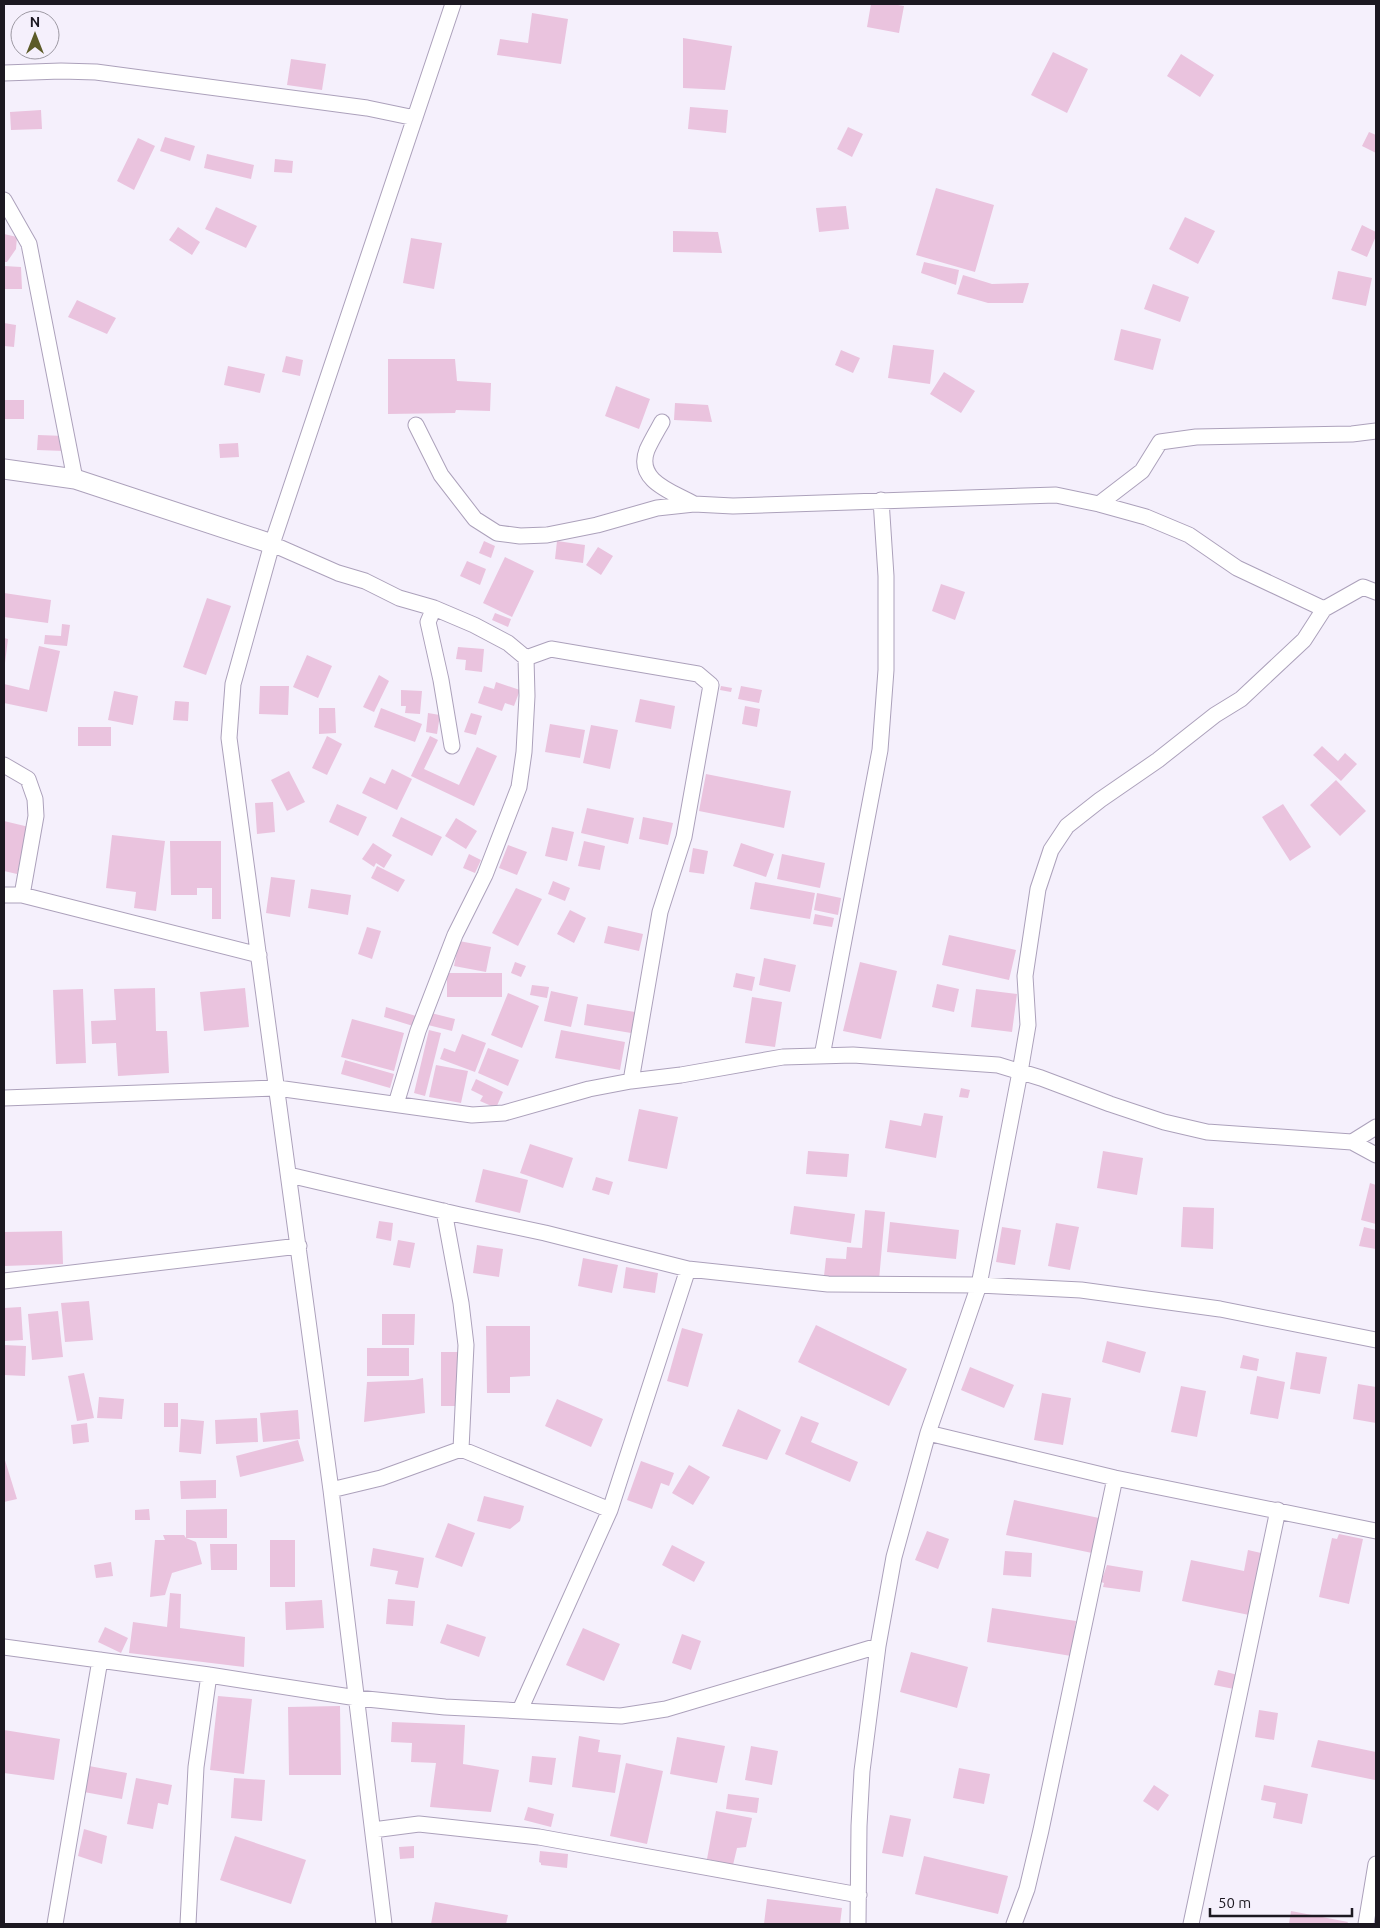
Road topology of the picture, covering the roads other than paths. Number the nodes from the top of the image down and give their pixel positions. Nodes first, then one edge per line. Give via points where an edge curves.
1 (453, 4) edge
2 (4, 73) edge
3 (415, 118) junction
4 (4, 200) edge
5 (662, 422) dead end
6 (416, 425) dead end
7 (1376, 431) edge
8 (4, 469) edge
9 (75, 479) junction
10 (881, 500) junction
11 (694, 504) junction
12 (1099, 504) junction
13 (272, 544) junction
14 (1376, 592) edge
15 (434, 608) junction
16 (1324, 610) junction
17 (526, 658) junction
18 (452, 746) dead end
19 (4, 765) edge
20 (4, 895) edge
21 (22, 895) junction
22 (259, 955) junction
23 (822, 1056) junction
24 (1020, 1072) junction
25 (631, 1080) junction
26 (277, 1088) junction
27 (4, 1098) edge
28 (396, 1104) junction
29 (1376, 1127) edge
30 (1352, 1142) junction
31 (1376, 1155) edge
32 (289, 1174) junction
33 (444, 1211) junction
34 (299, 1246) junction
35 (688, 1269) junction
36 (4, 1281) edge
37 (979, 1286) junction
38 (1376, 1340) edge
39 (928, 1432) junction
40 (461, 1450) junction
41 (1115, 1478) junction
42 (331, 1490) junction
43 (610, 1510) junction
44 (1278, 1510) junction
45 (1376, 1531) edge
46 (878, 1646) junction
47 (4, 1647) edge
48 (100, 1660) junction
49 (209, 1675) junction
50 (357, 1698) junction
51 (520, 1710) junction
52 (373, 1830) junction
53 (1376, 1864) edge
54 (859, 1895) junction
55 (55, 1924) edge
56 (188, 1924) edge
57 (384, 1924) edge
58 (858, 1924) edge
59 (1014, 1924) edge
60 (1191, 1924) edge
61 (1366, 1924) edge

1 - 3 street
2 - 3 street via 96,72 367,108
3 - 13 street
4 - 9 street via 29,244
5 - 11 street via 646,452 646,472 652,481
6 - 11 street via 441,475 475,519 497,533 547,535 657,508
7 - 12 street via 1196,437 1160,442 1142,471
8 - 9 street
9 - 13 street
10 - 11 street via 734,506
10 - 12 street via 1056,495
10 - 23 street via 886,576 886,670 880,750
12 - 16 street via 1146,517 1189,535 1237,568
13 - 15 street via 399,598
13 - 22 street via 233,684 229,738
14 - 16 street via 1363,588
15 - 17 street via 508,643
15 - 18 street via 428,622
16 - 24 street via 1304,640 1241,699 1067,826 1051,850 1038,889 1025,976 1028,1025
17 - 25 street via 551,649 698,674 711,685 684,837 660,912
17 - 28 street via 526,715 520,787 485,875 455,935 418,1031
19 - 21 street via 28,780 35,799 36,816
20 - 21 street
21 - 22 street
22 - 26 street
23 - 24 street via 926,1060 998,1066
23 - 25 street via 784,1057
24 - 30 street via 1164,1122 1206,1132
24 - 37 street
25 - 28 street via 504,1113 472,1115
26 - 27 street
26 - 28 street
26 - 32 street
29 - 30 street
30 - 31 street
32 - 33 street
32 - 34 street
33 - 35 street
33 - 40 street via 466,1345
34 - 36 street
34 - 42 street
35 - 37 street via 828,1284
35 - 43 street
37 - 38 street via 1080,1290 1192,1305
37 - 39 street
39 - 41 street
39 - 46 street via 894,1557
40 - 42 street via 381,1478
40 - 43 street
41 - 44 street
41 - 59 street via 1041,1830 1027,1890
42 - 50 street
43 - 51 street
44 - 45 street
44 - 60 street
46 - 51 street via 666,1709 621,1716
46 - 54 street via 862,1771
47 - 48 street
48 - 49 street
48 - 55 street
49 - 50 street
49 - 56 street via 196,1767
50 - 51 street via 445,1707
50 - 52 street
52 - 54 street via 418,1824 539,1837
52 - 57 street
53 - 61 street
54 - 58 street

